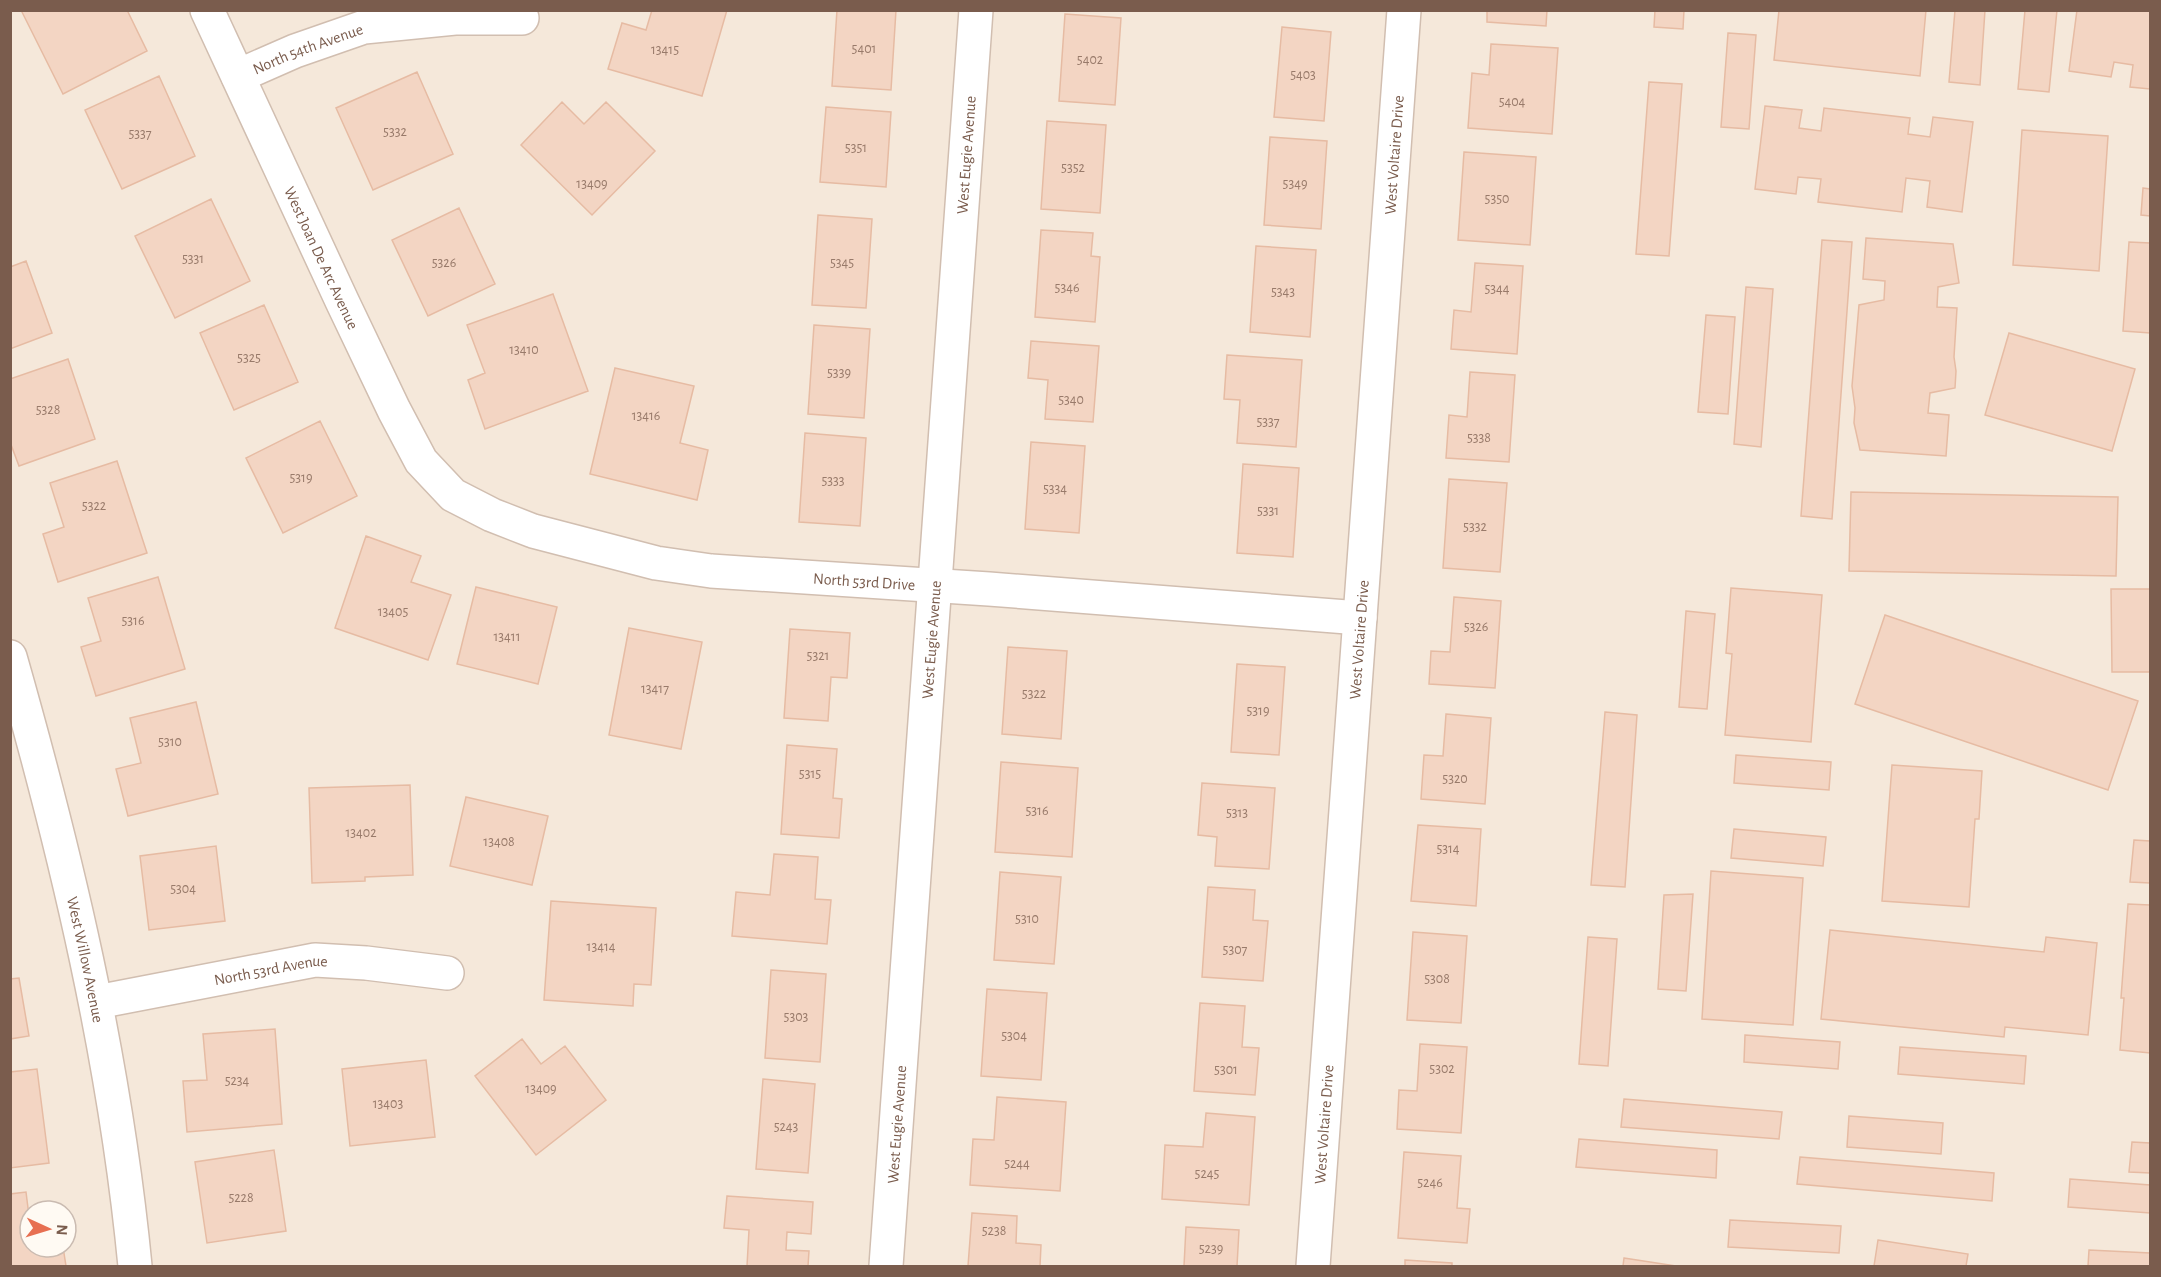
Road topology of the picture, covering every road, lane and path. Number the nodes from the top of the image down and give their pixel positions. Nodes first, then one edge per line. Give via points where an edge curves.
1 (207, 10) edge
2 (976, 10) edge
3 (1404, 10) edge
4 (522, 18) dead end
5 (238, 76) junction
6 (453, 495) joint
7 (934, 586) junction
8 (1360, 618) junction
9 (10, 657) edge
10 (447, 972) dead end
11 (97, 1002) junction
12 (135, 1266) edge
13 (886, 1266) edge
14 (1313, 1266) edge

1 - 5 street, West Joan De Arc Avenue
2 - 7 street, West Eugie Avenue
3 - 8 street, West Voltaire Drive
4 - 5 street, North 54th Avenue via 455,18 364,27
5 - 6 street, West Joan De Arc Avenue via 394,410 422,461
6 - 7 street, North 53rd Drive via 533,531 656,563 711,571
7 - 8 street, North 53rd Drive
7 - 13 street, West Eugie Avenue
8 - 14 street, West Voltaire Drive
9 - 11 street, West Willow Avenue via 57,828
10 - 11 street, North 53rd Avenue via 315,960
11 - 12 street, West Willow Avenue

